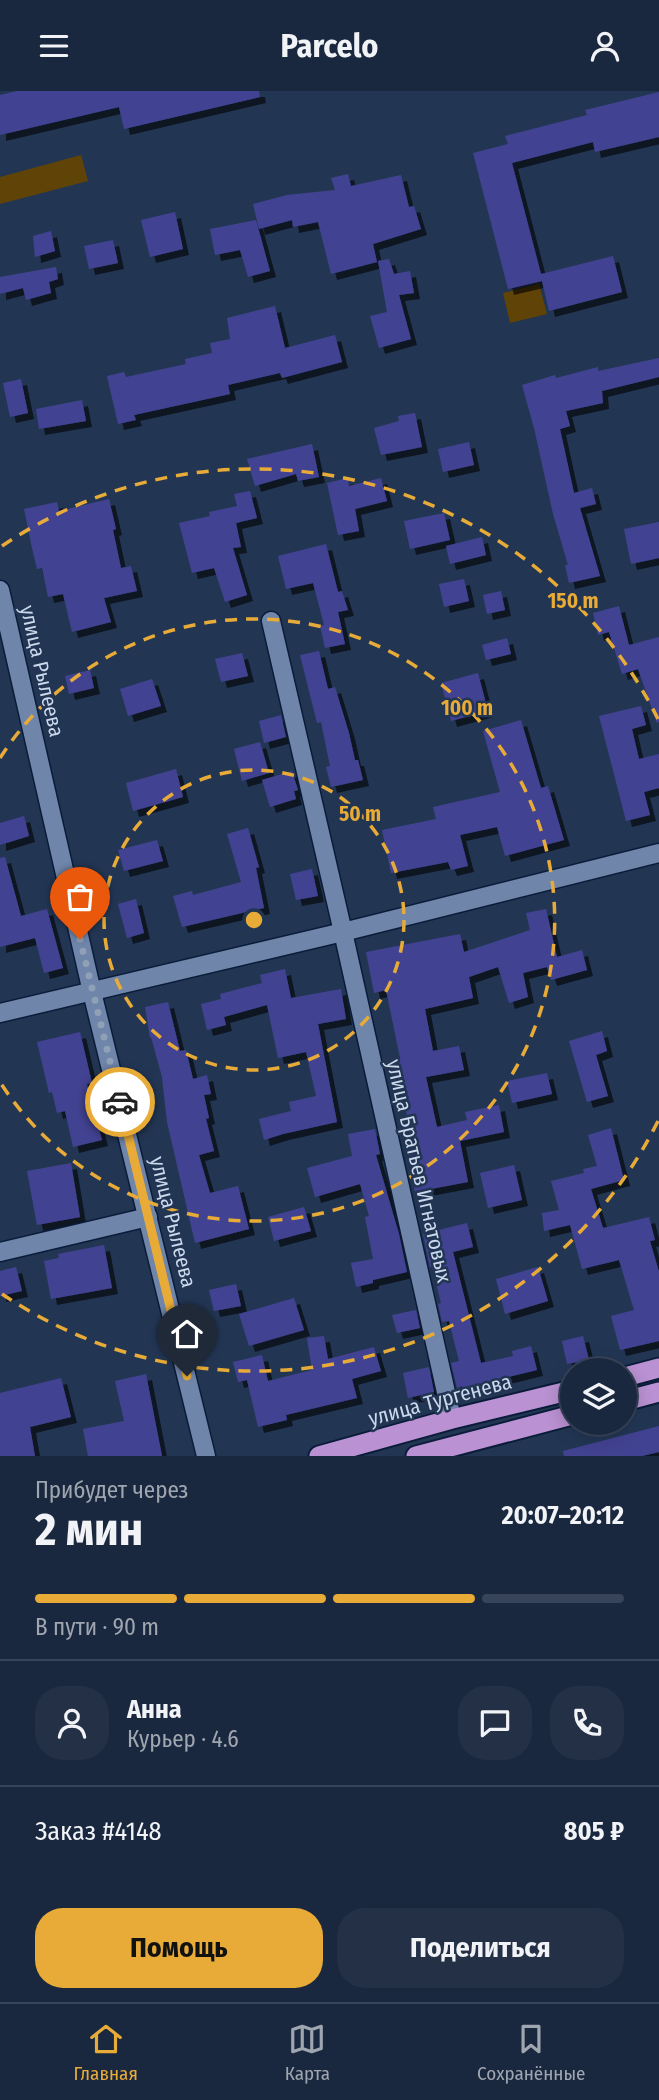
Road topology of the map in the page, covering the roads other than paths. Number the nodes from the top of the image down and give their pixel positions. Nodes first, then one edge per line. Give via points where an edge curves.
1 (0, 590) edge
2 (271, 621) dead end
3 (659, 853) edge
4 (343, 932) junction
5 (92, 992) junction
6 (0, 1013) edge
7 (148, 1217) junction
8 (0, 1252) edge
9 (659, 1368) edge
10 (637, 1374) edge
11 (560, 1392) edge
12 (659, 1392) edge
13 (637, 1398) edge
14 (452, 1419) junction
15 (560, 1419) edge
16 (460, 1451) edge
17 (206, 1456) edge
18 (319, 1456) edge
19 (416, 1456) edge

1 - 5 street, улица Рылеева
2 - 4 street, улица Братьев Игнатовых
3 - 4 street
4 - 5 street
4 - 14 street, улица Братьев Игнатовых
5 - 6 street
5 - 7 street, улица Рылеева
7 - 8 street
7 - 17 street, улица Рылеева
9 - 10 highway
11 - 14 highway, улица Тургенева
12 - 13 highway
14 - 18 highway, улица Тургенева
15 - 16 highway
16 - 19 highway

